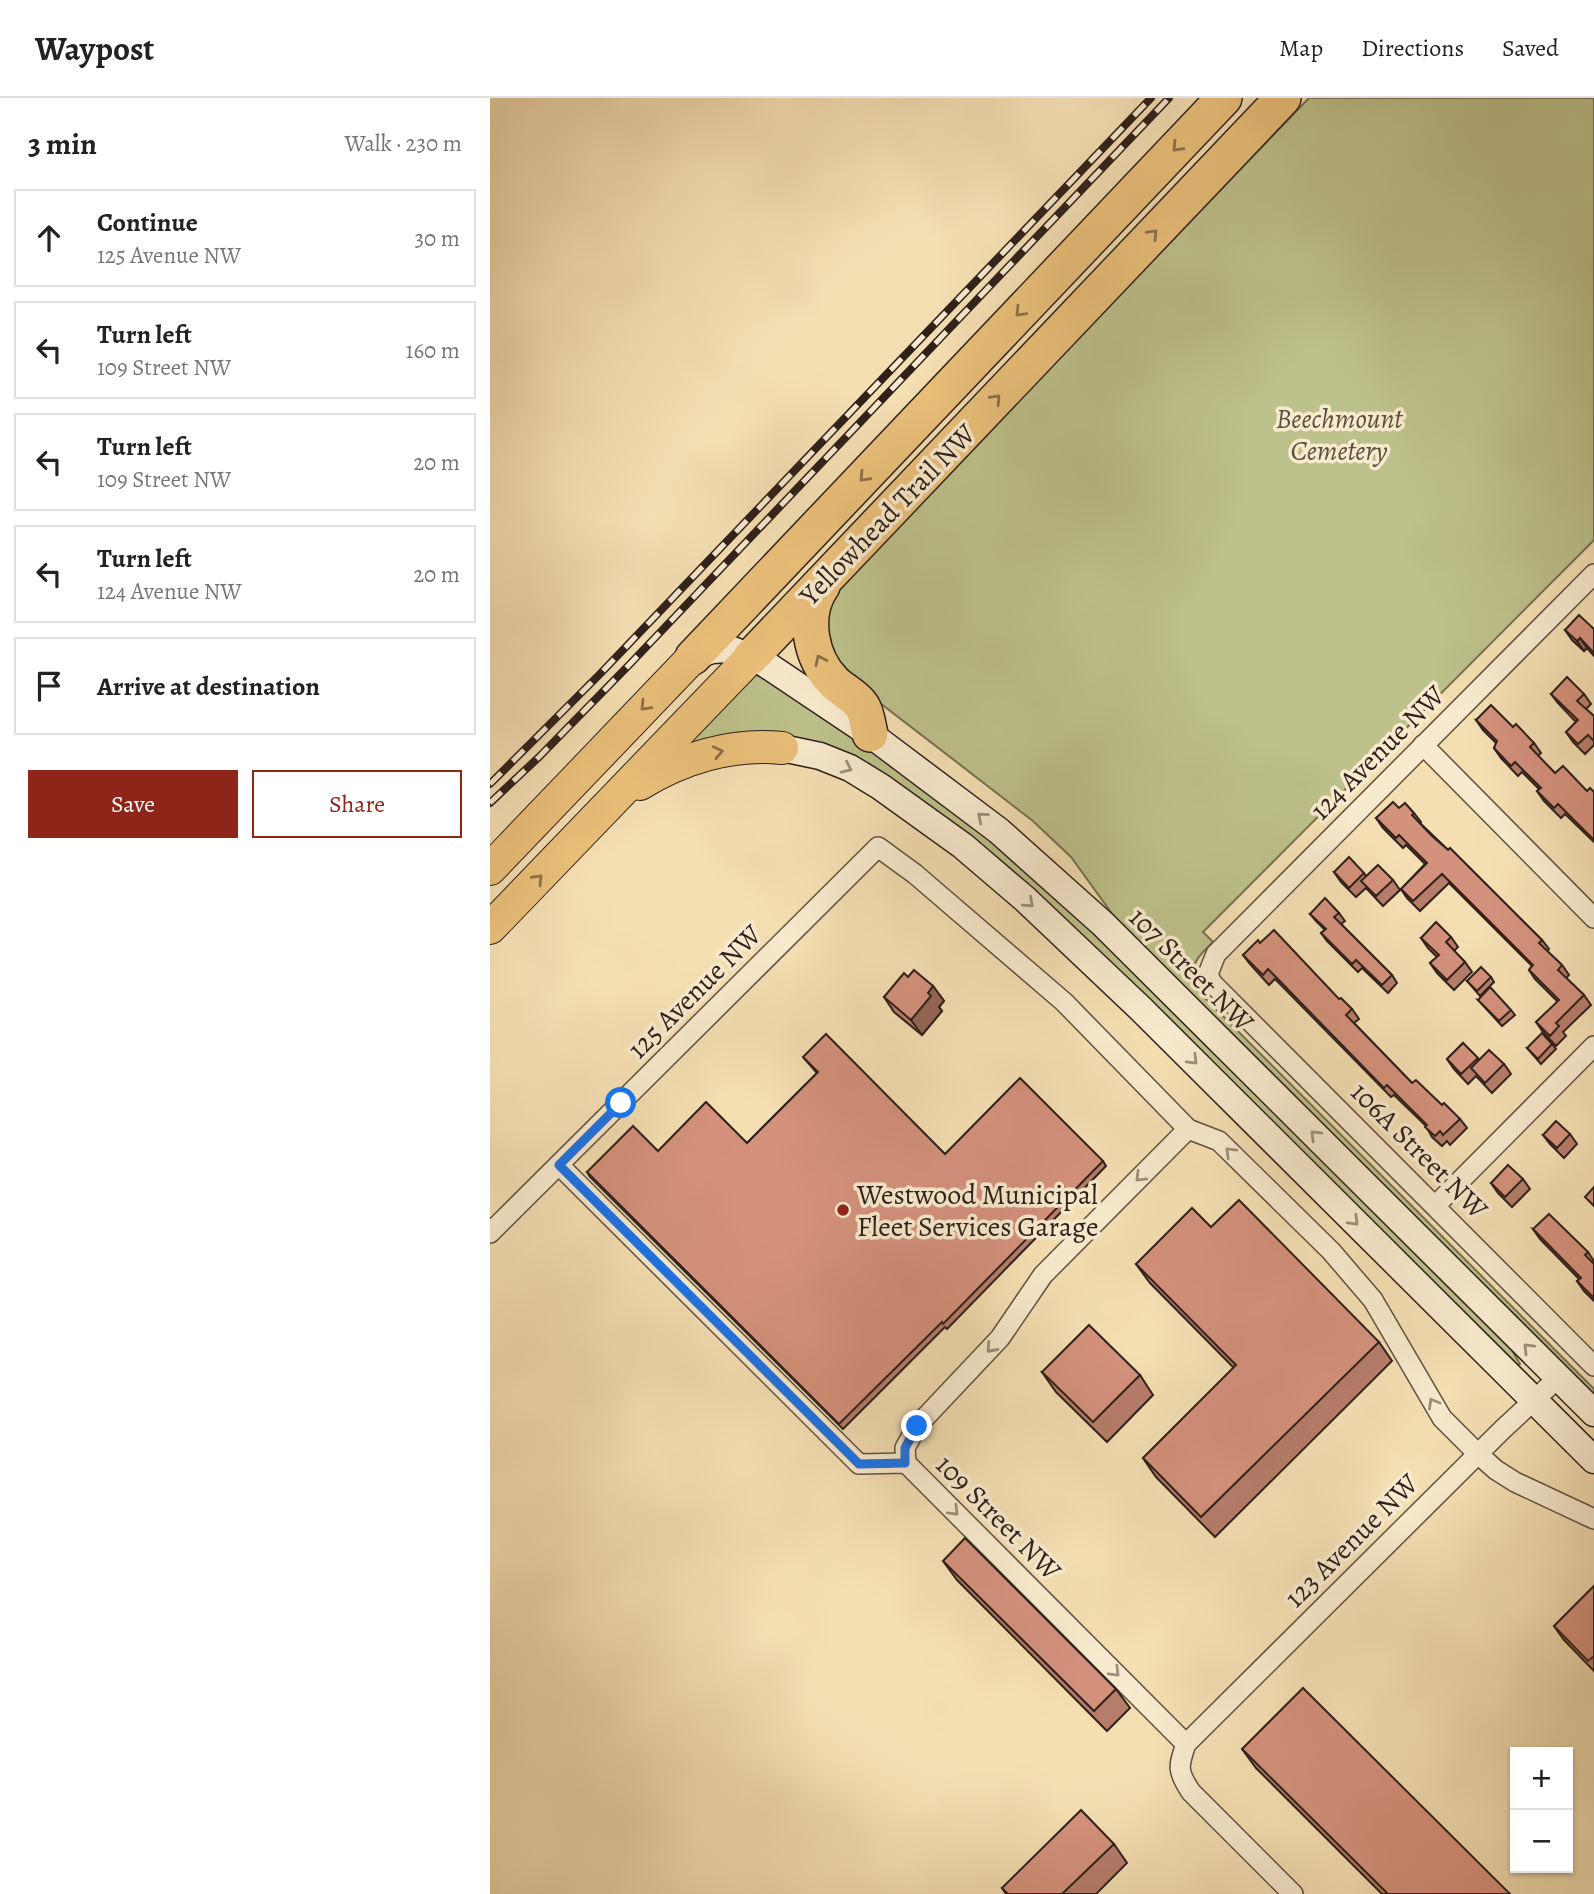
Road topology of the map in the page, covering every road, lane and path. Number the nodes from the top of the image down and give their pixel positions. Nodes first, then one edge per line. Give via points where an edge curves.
1 (1224, 98) edge
2 (1283, 98) edge
3 (831, 573) junction
4 (1594, 574) edge
5 (693, 657) junction
6 (751, 657) junction
7 (870, 734) junction
8 (1423, 745) junction
9 (782, 748) joint
10 (595, 819) junction
11 (490, 869) edge
12 (1594, 918) edge
13 (490, 928) edge
14 (1209, 974) joint
15 (1594, 1046) edge
16 (1188, 1129) junction
17 (559, 1165) junction
18 (1436, 1205) junction
19 (490, 1233) edge
20 (1594, 1366) edge
21 (1558, 1378) junction
22 (1535, 1400) junction
23 (1594, 1413) edge
24 (1478, 1454) junction
25 (1594, 1460) edge
26 (905, 1463) junction
27 (1594, 1519) edge
28 (1186, 1744) junction
29 (1293, 1894) edge

1 -> 5 highway, Yellowhead Trail NW
3 -> 2 highway, Yellowhead Trail NW
3 - 6 highway, Yellowhead Trail NW
7 -> 3 highway via 863,707 826,673 814,648 813,604
4 - 8 street, 124 Avenue NW
5 - 6 main road, 107 Street NW via 730,649
5 -> 11 highway, Yellowhead Trail NW
6 - 7 main road, 107 Street NW via 781,672
6 - 10 highway, Yellowhead Trail NW
21 -> 7 main road, 107 Street NW via 1087,909 972,809
8 - 12 street
8 - 14 street, 124 Avenue NW via 1216,954
10 -> 9 highway via 640,783 674,765 735,749
9 -> 22 main road via 850,768 963,846 1025,899
13 -> 10 highway, Yellowhead Trail NW
14 - 18 street, 106A Street NW via 1212,983
15 - 18 street
16 - 17 street, 125 Avenue NW via 1064,1002 878,847
24 -> 16 street via 1442,1418 1393,1332 1355,1278 1219,1141
16 -> 26 street via 1043,1275 1000,1338 917,1426 905,1448
17 - 19 street, 125 Avenue NW
17 - 26 street, 109 Street NW via 859,1464
18 - 20 street, 106A Street NW
21 - 22 street, 123 Avenue NW
21 - 23 main road, 107 Street NW
22 - 24 street, 123 Avenue NW
22 - 25 main road
24 - 27 street via 1515,1482
24 - 28 street, 123 Avenue NW
26 -> 28 street, 109 Street NW
28 - 29 street via 1180,1776 1191,1792

